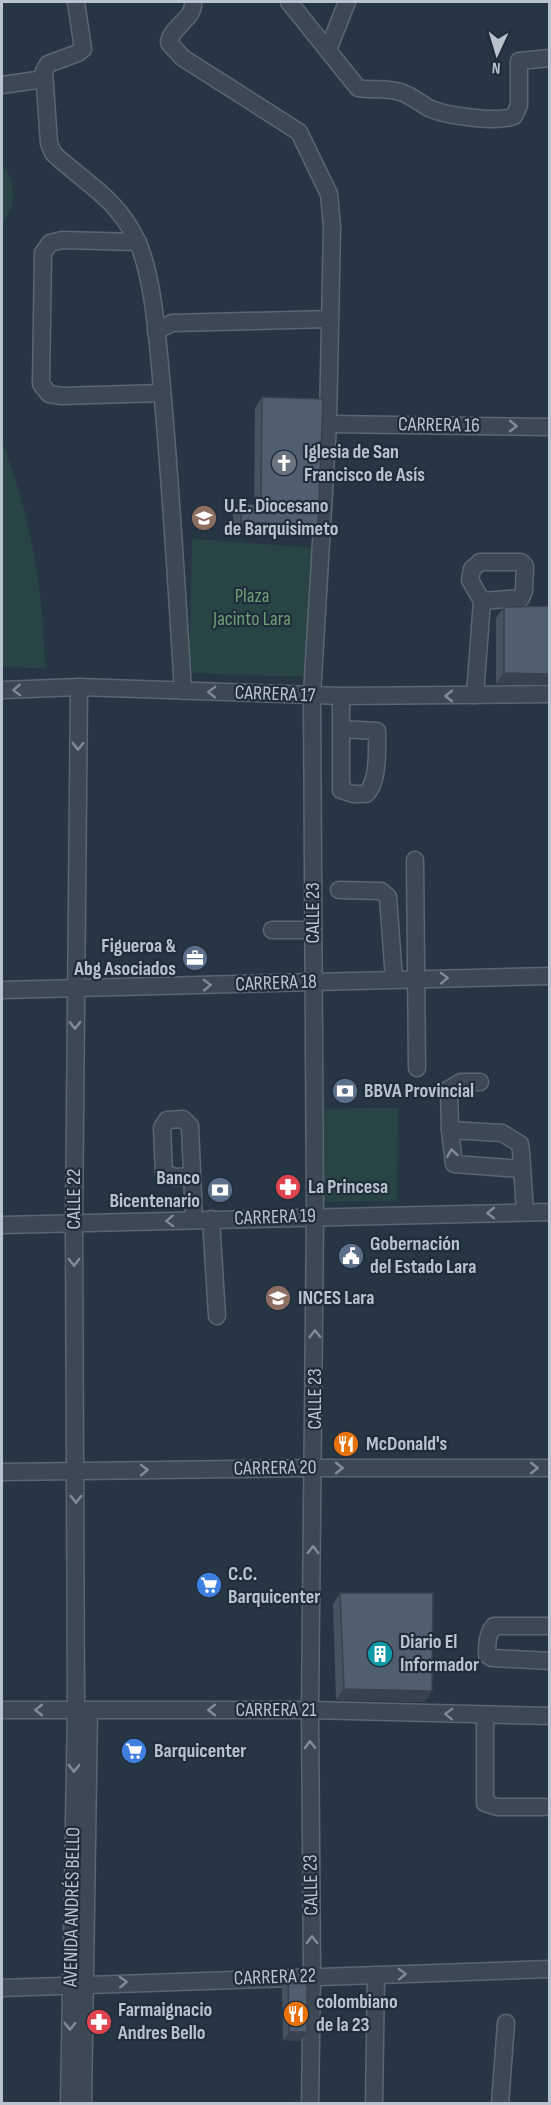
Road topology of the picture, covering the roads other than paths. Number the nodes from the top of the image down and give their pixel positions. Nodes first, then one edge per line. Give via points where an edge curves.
1 (76, 2) edge
2 (193, 2) edge
3 (289, 2) edge
4 (347, 2) edge
5 (328, 50) junction
6 (549, 58) edge
7 (44, 79) junction
8 (2, 85) edge
9 (138, 242) junction
10 (330, 319) junction
11 (156, 331) junction
12 (162, 393) junction
13 (328, 424) junction
14 (549, 427) edge
15 (482, 601) dead end
16 (78, 687) junction
17 (2, 690) edge
18 (183, 691) junction
19 (549, 694) edge
20 (312, 695) junction
21 (341, 696) junction
22 (475, 696) junction
23 (341, 729) dead end
24 (415, 860) dead end
25 (339, 890) dead end
26 (272, 930) dead end
27 (313, 930) junction
28 (549, 975) edge
29 (394, 979) junction
30 (416, 979) junction
31 (313, 982) junction
32 (75, 989) junction
33 (2, 990) edge
34 (417, 1068) dead end
35 (480, 1082) dead end
36 (450, 1130) junction
37 (522, 1168) junction
38 (192, 1176) dead end
39 (525, 1212) junction
40 (549, 1212) edge
41 (315, 1216) junction
42 (194, 1220) junction
43 (211, 1220) junction
44 (74, 1224) junction
45 (2, 1225) edge
46 (217, 1316) dead end
47 (314, 1468) junction
48 (549, 1468) edge
49 (77, 1470) junction
50 (2, 1473) edge
51 (549, 1626) edge
52 (549, 1661) edge
53 (2, 1710) edge
54 (82, 1710) junction
55 (310, 1710) junction
56 (485, 1715) junction
57 (549, 1716) edge
58 (544, 1807) dead end
59 (549, 1969) edge
60 (376, 1975) junction
61 (312, 1976) junction
62 (77, 1983) junction
63 (2, 1988) edge
64 (507, 2023) dead end
65 (69, 2103) edge
66 (83, 2103) edge
67 (310, 2103) edge
68 (374, 2103) edge
69 (500, 2103) edge

1 - 7 street via 83,49 48,63
2 - 10 street, CALLE 23 via 169,43 183,58 299,132 329,194
3 - 5 street
4 - 5 street
5 - 6 street via 358,88 403,93 436,110 501,119 517,112 519,61
7 - 8 street
7 - 9 street via 53,153 117,206
9 - 11 street
9 - 12 street via 62,240 50,243 43,253 41,384 49,394 62,396
10 - 11 street via 172,323
10 - 13 street, CALLE 23
11 - 12 street
12 - 18 street
13 -> 14 street, CARRERA 16
13 - 20 street, CALLE 23
15 - 22 street
16 -> 17 street, CARRERA 17
16 - 18 street, CARRERA 17
16 -> 32 street, CALLE 22
20 -> 18 street, CARRERA 17
19 - 22 street, CARRERA 17
20 - 21 street, CARRERA 17
20 - 27 street, CALLE 23
22 -> 21 street, CARRERA 17
21 - 23 street
24 - 30 street
25 - 29 street via 386,893
26 - 27 street
27 - 31 street, CALLE 23
30 -> 28 street, CARRERA 18
29 - 30 street, CARRERA 18
29 - 31 street, CARRERA 18
30 - 34 street
32 -> 31 street, CARRERA 18
31 - 41 street, CALLE 23
32 - 33 street, CARRERA 18
32 -> 44 street, CALLE 22
35 - 36 street via 461,1082 449,1089
36 - 37 street via 502,1133 520,1144
37 -> 36 street via 454,1164
37 - 39 street
38 - 42 street
39 - 40 street, CARRERA 19
39 -> 41 street, CARRERA 19
41 - 43 street, CARRERA 19
47 -> 41 street, CALLE 23
42 - 43 street, CARRERA 19
42 -> 44 street, CARRERA 19
43 - 46 street
44 - 45 street, CARRERA 19
44 -> 49 street, CALLE 22
47 -> 48 street, CARRERA 20
49 -> 47 street, CARRERA 20
55 -> 47 street, CALLE 23
49 - 50 street, CARRERA 20
49 -> 54 street, CALLE 22
51 - 52 street via 494,1626 487,1654 492,1658
54 -> 53 street, CARRERA 21
55 -> 54 street, CARRERA 21
54 - 62 street, AVENIDA ANDRÉS BELLO
56 -> 55 street, CARRERA 21
61 -> 55 street, CALLE 23
56 - 57 street, CARRERA 21
56 - 58 street via 485,1803 497,1807
60 -> 59 street, CARRERA 22
60 - 61 street, CARRERA 22
60 - 68 street
62 -> 61 street, CARRERA 22
61 - 67 street, CALLE 23
62 - 63 street, CARRERA 22
62 -> 65 street, AVENIDA ANDRÉS BELLO
62 - 66 street, AVENIDA ANDRÉS BELLO
64 - 69 street

